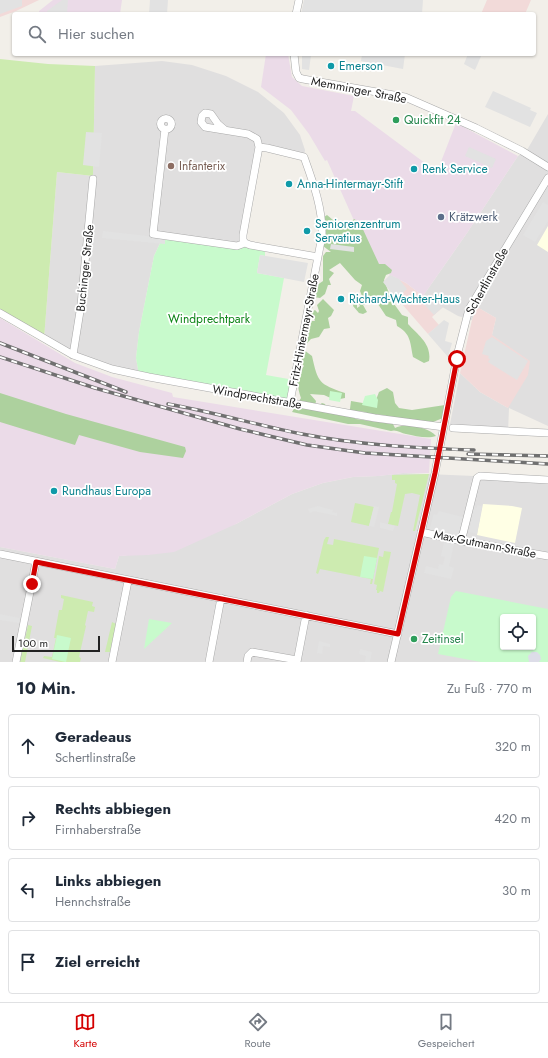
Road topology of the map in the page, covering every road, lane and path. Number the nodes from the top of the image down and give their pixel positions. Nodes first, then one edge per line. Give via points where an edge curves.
1 (299, 0) edge
2 (296, 12) edge
3 (294, 56) edge
4 (165, 129) dead end
5 (225, 130) dead end
6 (259, 147) junction
7 (548, 167) edge
8 (548, 178) edge
9 (93, 180) dead end
10 (245, 243) junction
11 (318, 257) junction
12 (0, 313) edge
13 (73, 355) junction
14 (290, 402) junction
15 (444, 427) junction
16 (453, 428) dead end
17 (548, 433) edge
18 (548, 480) edge
19 (421, 532) junction
20 (459, 540) junction
21 (0, 554) edge
22 (548, 556) edge
23 (36, 562) junction
24 (128, 581) junction
25 (221, 598) junction
26 (306, 615) junction
27 (398, 634) junction
28 (297, 661) edge
29 (16, 662) edge
30 (112, 662) edge
31 (209, 662) edge
32 (247, 662) edge
33 (391, 662) edge

1 - 2 street
3 - 7 street, Memminger Straße via 296,72 303,80 405,97 476,128
4 - 10 street, Fritz-Hintermayr-Straße via 153,234 237,246
5 - 6 street via 251,135 257,139
6 - 10 street via 243,240
6 - 11 street, Fritz-Hintermayr-Straße via 304,157 322,218
8 - 15 street, Schertlinstraße via 469,309
9 - 13 street, Buchinger Straße via 81,305
10 - 11 street, Fritz-Hintermayr-Straße
11 - 14 street, Fritz-Hintermayr-Straße
12 - 13 street, Windprechtstraße
13 - 14 street, Windprechtstraße via 125,372
14 - 15 street, Windprechtstraße via 375,418
15 - 19 street, Schertlinstraße
16 - 17 street
18 - 20 street via 480,476 477,478 463,534
19 - 20 street, Max-Gutmann-Straße
19 - 27 street, Schertlinstraße
20 - 22 street, Max-Gutmann-Straße
21 - 23 street
23 - 24 street
23 - 29 street
24 - 25 street
24 - 30 street
25 - 26 street
25 - 31 street
26 - 27 street
26 - 28 street
27 - 33 street, Schertlinstraße
28 - 32 street via 252,652

